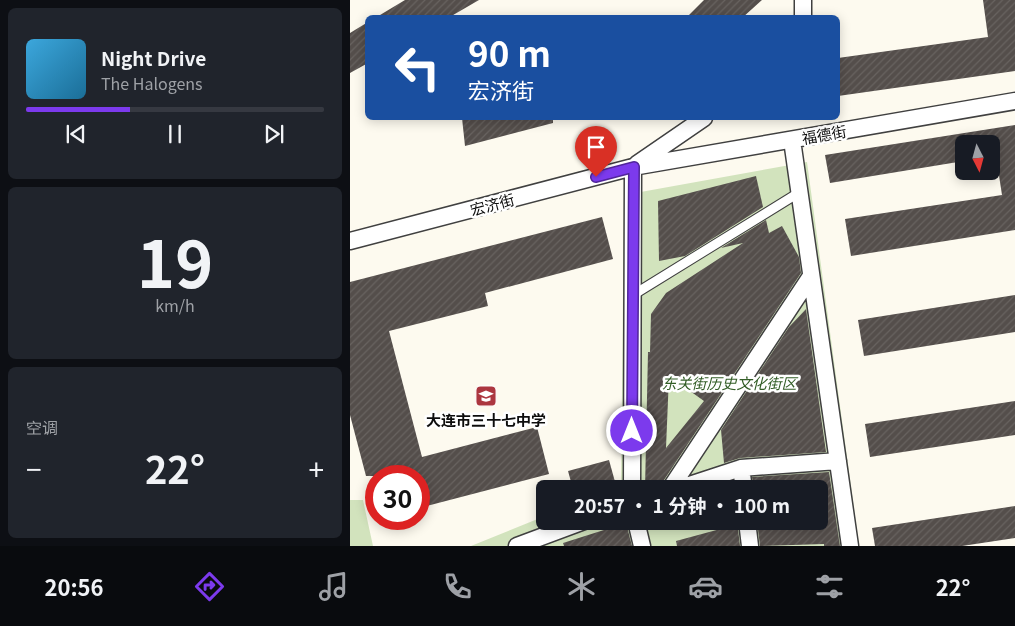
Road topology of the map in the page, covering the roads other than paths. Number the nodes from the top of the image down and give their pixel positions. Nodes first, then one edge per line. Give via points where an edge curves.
1 (803, 0) edge
2 (803, 15) edge
3 (1015, 101) edge
4 (701, 120) edge
5 (792, 140) junction
6 (634, 167) junction
7 (800, 192) junction
8 (350, 241) edge
9 (812, 276) junction
10 (633, 295) junction
11 (838, 461) junction
12 (741, 468) junction
13 (632, 480) edge
14 (676, 480) edge
15 (704, 480) edge
16 (743, 480) edge
17 (560, 530) edge
18 (638, 530) edge
19 (748, 530) edge
20 (517, 546) edge
21 (642, 546) edge
22 (750, 546) edge
23 (850, 546) edge

1 - 2 street
3 - 5 street, 福德街
4 - 6 street
5 - 6 street, 福德街
5 - 7 street
6 - 8 street, 宏济街
6 - 10 street
7 - 9 street
7 - 10 lane
9 - 11 street
9 - 14 street
10 - 13 street
11 - 12 street
11 - 23 street
12 - 15 street
12 - 16 street
17 - 20 street
18 - 21 street
19 - 22 street

